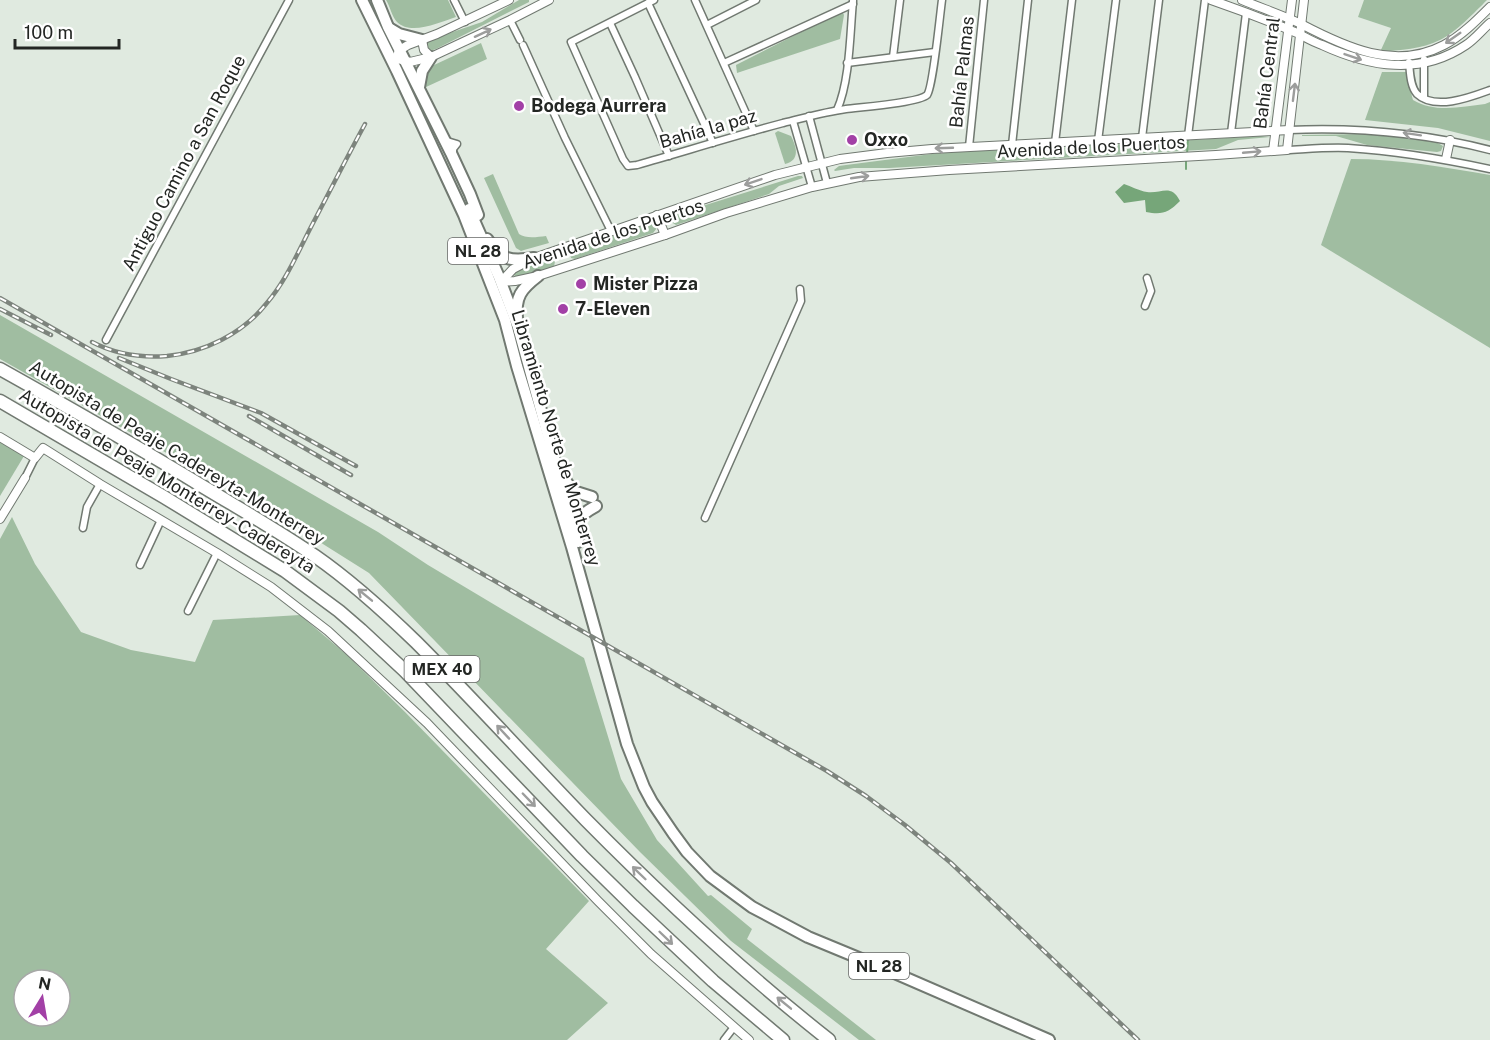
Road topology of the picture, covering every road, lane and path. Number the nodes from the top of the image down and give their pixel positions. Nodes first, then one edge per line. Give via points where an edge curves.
1 (289, 0) edge
2 (376, 0) edge
3 (454, 0) edge
4 (509, 0) edge
5 (549, 0) edge
6 (695, 0) edge
7 (756, 0) edge
8 (900, 0) edge
9 (942, 0) edge
10 (984, 0) edge
11 (1028, 0) edge
12 (1072, 0) edge
13 (1116, 0) edge
14 (1159, 0) edge
15 (1205, 0) edge
16 (1212, 0) edge
17 (1242, 0) edge
18 (1292, 0) edge
19 (1304, 0) edge
20 (365, 1) edge
21 (651, 2) edge
22 (853, 2) edge
23 (535, 3) edge
24 (1490, 7) edge
25 (1246, 13) junction
26 (1289, 19) junction
27 (510, 20) junction
28 (465, 22) junction
29 (610, 23) junction
30 (1490, 23) edge
31 (707, 25) junction
32 (1302, 25) junction
33 (388, 27) junction
34 (1288, 29) junction
35 (1300, 35) junction
36 (422, 40) junction
37 (935, 52) junction
38 (1424, 52) junction
39 (1409, 55) junction
40 (1391, 56) junction
41 (402, 57) junction
42 (430, 57) junction
43 (893, 57) junction
44 (724, 63) junction
45 (847, 63) junction
46 (1424, 63) junction
47 (1390, 65) junction
48 (1409, 65) junction
49 (419, 87) junction
50 (1490, 90) edge
51 (1424, 98) junction
52 (837, 110) junction
53 (808, 116) junction
54 (419, 118) junction
55 (794, 121) junction
56 (754, 130) junction
57 (1289, 130) junction
58 (1275, 131) junction
59 (1231, 133) junction
60 (1188, 136) junction
61 (1142, 138) junction
62 (1450, 140) junction
63 (1098, 141) junction
64 (713, 142) junction
65 (1055, 143) junction
66 (1012, 145) junction
67 (969, 147) junction
68 (1287, 150) junction
69 (1490, 150) edge
70 (1273, 151) junction
71 (669, 156) junction
72 (1446, 159) junction
73 (822, 164) junction
74 (807, 167) junction
75 (1490, 169) edge
76 (462, 178) junction
77 (827, 183) junction
78 (812, 187) junction
79 (468, 211) junction
80 (657, 215) junction
81 (611, 231) junction
82 (665, 235) junction
83 (495, 250) junction
84 (534, 258) junction
85 (538, 276) junction
86 (1147, 278) dead end
87 (501, 282) junction
88 (800, 289) dead end
89 (1145, 306) dead end
90 (518, 327) junction
91 (106, 340) dead end
92 (517, 366) junction
93 (0, 369) edge
94 (0, 401) edge
95 (0, 437) edge
96 (36, 458) junction
97 (558, 470) junction
98 (25, 478) joint
99 (100, 484) junction
100 (705, 518) dead end
101 (0, 519) edge
102 (161, 520) junction
103 (82, 528) dead end
104 (578, 542) junction
105 (217, 553) junction
106 (140, 565) dead end
107 (188, 611) dead end
108 (716, 880) junction
109 (734, 1027) junction
110 (724, 1040) edge
111 (749, 1040) edge
112 (783, 1040) edge
113 (829, 1040) edge
114 (1049, 1040) edge

1 - 91 street, Antiguo Camino a San Roque
2 - 33 main road
3 - 28 street
4 - 28 street
5 - 23 street
6 - 31 street
7 - 31 street
8 - 43 street
9 - 37 street, Bahía la paz
10 - 67 street, Bahía Palmas
11 - 66 street
12 - 65 street
13 - 63 street
14 - 61 street
15 - 60 street
16 - 25 street
17 - 26 street
18 - 26 street, Bahía Central
19 - 32 street, Bahía Central
20 - 41 main road via 394,57
20 - 54 main road, Libramiento Norte de Monterrey / NL 28
21 - 29 street, Bahía la paz
21 - 64 street
22 - 44 street
22 - 45 street
23 - 27 street
24 -> 38 street via 1453,39
25 - 34 street
25 - 59 street
26 - 32 street
26 - 34 street, Bahía Central
42 -> 27 street
27 - 81 street
28 - 36 street
29 - 71 street
29 - 71 street, Bahía la paz via 571,42 628,166
30 - 46 street via 1468,44
31 - 44 street
32 - 35 street, Bahía Central
32 - 40 street via 1346,46
33 - 36 main road
33 - 41 main road
34 - 35 street
34 - 58 street, Bahía Central
35 -> 47 street via 1348,56
57 -> 35 street, Bahía Central
36 - 41 street via 408,45
36 - 42 street
37 - 43 street
37 - 52 street, Bahía la paz via 931,87 924,97
38 - 39 street
38 - 46 street
39 - 40 street
39 - 48 street
40 - 47 street
41 - 42 street via 416,62
41 - 49 main road
41 - 54 main road via 400,72
41 - 79 main road, Libramiento Norte de Monterrey / NL 28
42 - 49 main road
43 - 45 street
44 - 56 street
45 - 52 street
46 - 48 street
46 - 51 street
47 - 48 street
48 - 51 street via 1414,88
49 - 76 main road
50 - 51 street via 1449,101
52 - 53 street, Bahía la paz
53 - 55 street, Bahía la paz
53 - 73 street
54 - 79 main road, Libramiento Norte de Monterrey / NL 28
55 - 56 street, Bahía la paz
55 - 74 street
56 - 64 street, Bahía la paz
57 - 58 street, Avenida de los Puertos
62 -> 57 street, Avenida de los Puertos via 1365,129
57 - 68 street, Bahía Central
58 - 59 street, Avenida de los Puertos
58 - 70 street, Bahía Central
59 - 60 street, Avenida de los Puertos
60 - 61 street, Avenida de los Puertos
61 - 63 street, Avenida de los Puertos
62 - 69 street, Avenida de los Puertos
62 - 72 street
63 - 65 street, Avenida de los Puertos
64 - 71 street, Bahía la paz
65 - 66 street, Avenida de los Puertos
66 - 67 street, Avenida de los Puertos
67 -> 73 street, Avenida de los Puertos via 887,153
68 - 70 street, Avenida de los Puertos
68 - 72 street, Avenida de los Puertos via 1346,148
77 -> 70 street, Avenida de los Puertos via 892,174
72 - 75 street, Avenida de los Puertos
73 - 74 street, Avenida de los Puertos
73 - 77 street
74 - 78 street
74 -> 80 street, Avenida de los Puertos
76 - 79 main road
76 - 83 main road
77 - 78 street, Avenida de los Puertos
78 - 82 street, Avenida de los Puertos
79 - 83 main road
79 - 87 main road via 494,275
79 - 92 main road, Libramiento Norte de Monterrey / NL 28
80 - 81 street, Avenida de los Puertos
80 - 82 street
81 - 84 street, Avenida de los Puertos
82 - 85 street, Avenida de los Puertos
83 - 84 main road via 509,259
84 - 87 street, Avenida de los Puertos via 513,269
85 - 87 street, Avenida de los Puertos
85 - 90 main road via 519,295
86 - 89 street via 1151,291
87 - 90 main road, Libramiento Norte de Monterrey / NL 28
87 - 92 main road
88 - 100 street via 801,301 794,318
90 - 97 main road, Libramiento Norte de Monterrey / NL 28
92 - 108 main road, Libramiento Norte de Monterrey / NL 28 via 632,760 668,826 687,852
113 -> 93 highway, Autopista de Peaje Cadereyta-Monterrey / MEX 40 via 685,917 416,642 346,580 280,533
94 -> 112 highway, Autopista de Peaje Monterrey-Cadereyta / MEX 40 via 315,592 405,671 633,906
95 - 96 street
96 - 98 street
96 - 99 street via 43,448
97 - 104 main road, Libramiento Norte de Monterrey / NL 28
97 - 104 main road via 573,491 594,502 578,519
98 - 101 street
99 - 102 street
99 - 103 street via 87,507
102 - 105 street
102 - 106 street
104 - 108 main road, Libramiento Norte de Monterrey / NL 28 via 635,755 665,816
105 - 107 street
105 - 109 street via 271,587 328,631 427,723 636,939
108 - 114 main road, Libramiento Norte de Monterrey / NL 28 via 752,907 808,937
109 - 110 street
109 - 111 street

